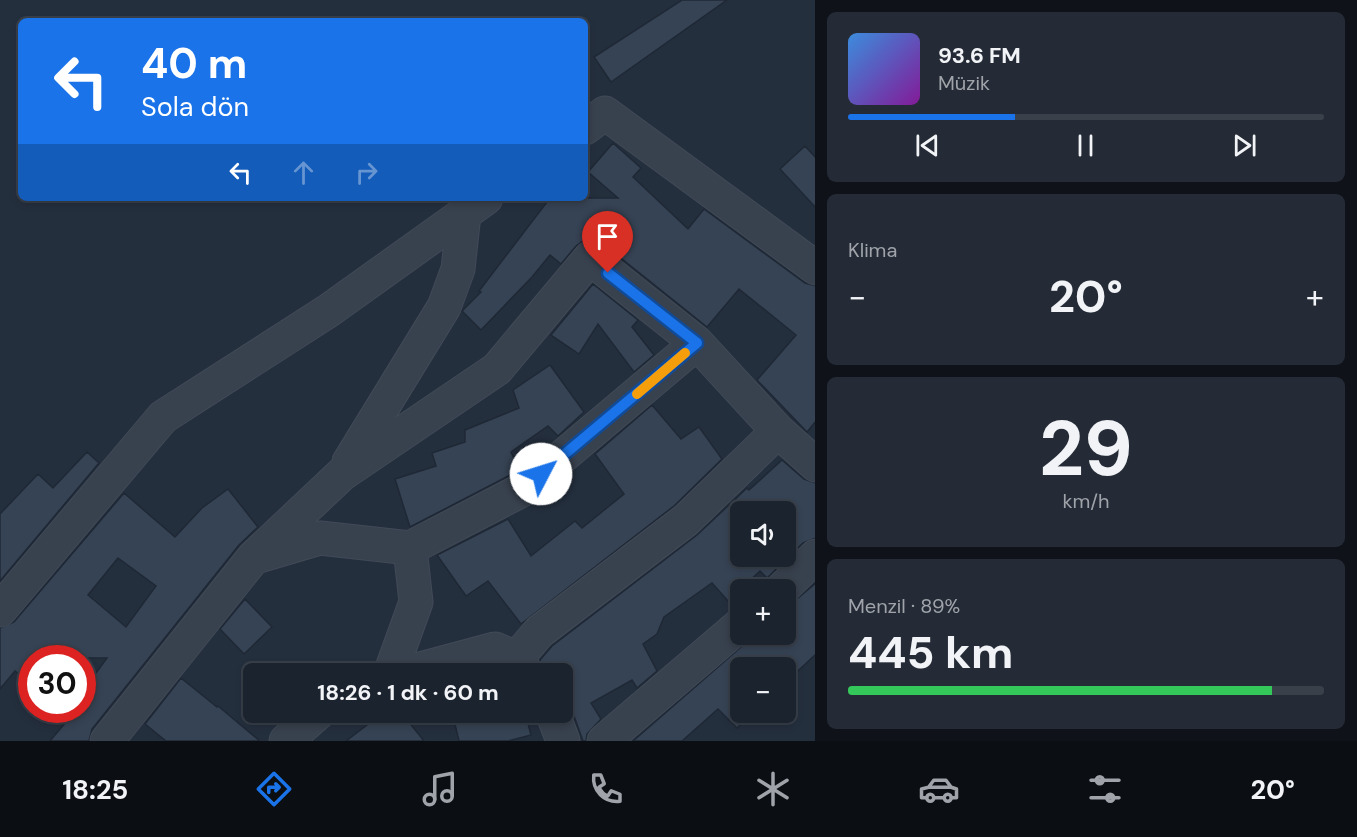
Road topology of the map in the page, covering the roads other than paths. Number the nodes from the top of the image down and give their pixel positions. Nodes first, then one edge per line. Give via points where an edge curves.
1 (588, 126) edge
2 (475, 206) edge
3 (815, 267) edge
4 (697, 343) junction
5 (778, 431) junction
6 (815, 464) edge
7 (342, 474) junction
8 (410, 548) junction
9 (254, 557) junction
10 (815, 557) edge
11 (792, 579) edge
12 (0, 610) edge
13 (730, 633) edge
14 (394, 663) edge
15 (443, 663) edge
16 (517, 663) edge
17 (524, 663) edge
18 (306, 723) edge
19 (556, 723) edge
20 (107, 741) edge
21 (286, 741) edge
22 (563, 741) edge
23 (604, 741) edge

1 - 3 street via 605,113
2 - 7 street via 444,307
2 - 12 street via 328,311 163,417
4 - 5 street
4 - 7 street via 590,258 497,369
4 - 8 street via 524,489
5 - 6 street
5 - 17 street via 687,520 539,632
7 - 9 street
8 - 9 street via 320,538
8 - 14 street via 416,602
9 - 20 street
10 - 11 street
13 - 23 street
15 - 16 street via 495,649
18 - 21 street
19 - 22 street

